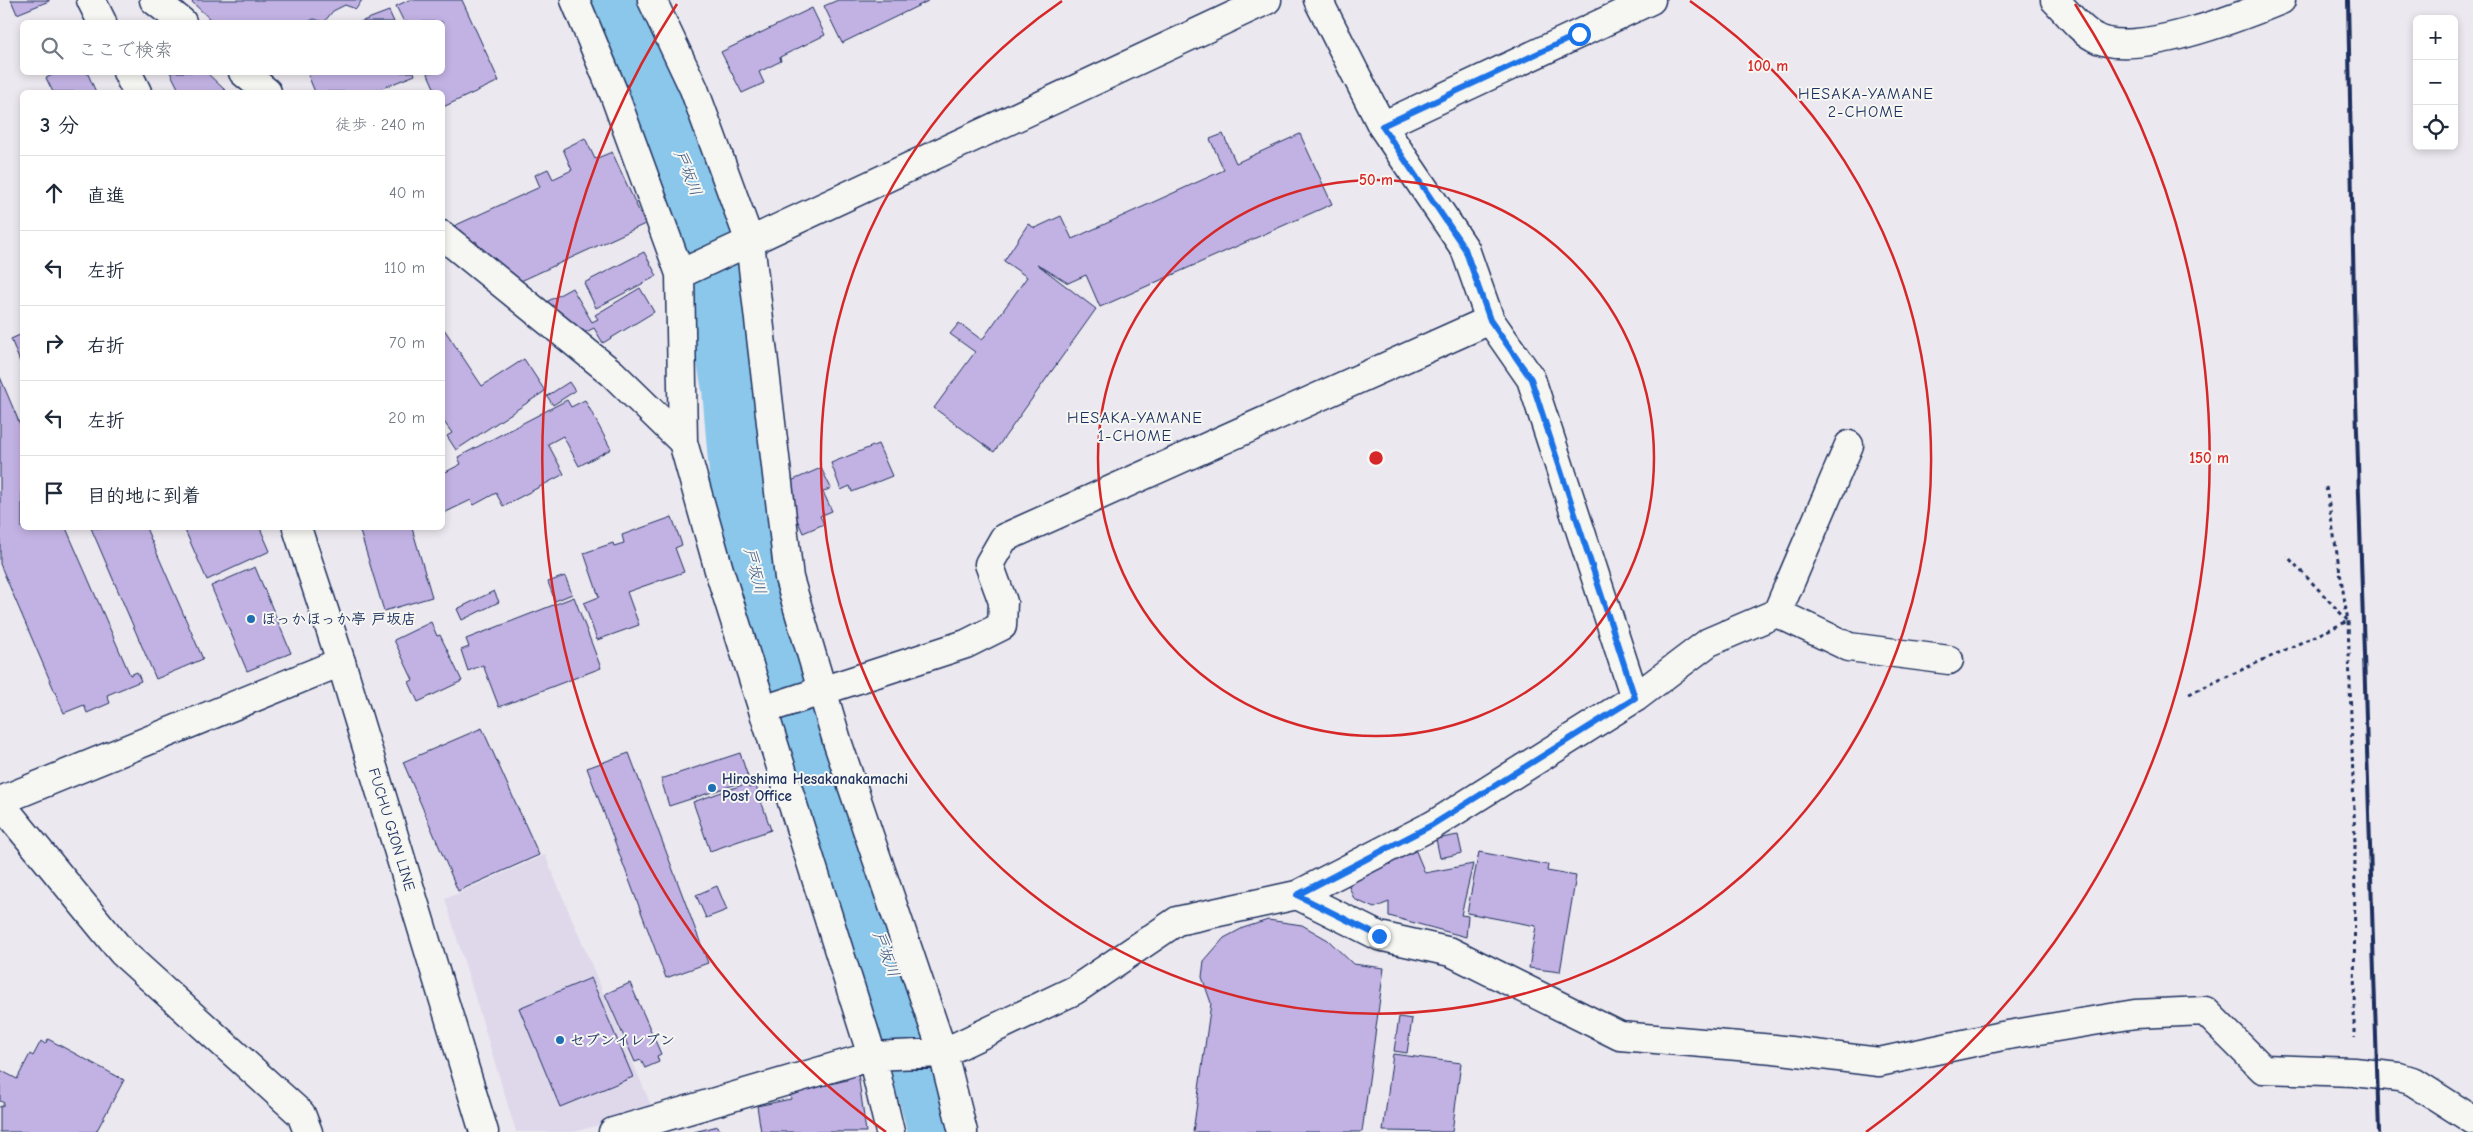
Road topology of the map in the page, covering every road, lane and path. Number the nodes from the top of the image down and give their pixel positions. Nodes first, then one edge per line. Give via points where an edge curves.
1 (91, 0) edge
2 (154, 0) edge
3 (575, 0) edge
4 (652, 0) edge
5 (1267, 0) edge
6 (1318, 0) edge
7 (1651, 0) edge
8 (2055, 0) edge
9 (2282, 0) edge
10 (101, 20) edge
11 (179, 20) edge
12 (128, 75) edge
13 (247, 75) edge
14 (136, 90) edge
15 (266, 90) edge
16 (1382, 126) junction
17 (445, 237) edge
18 (743, 246) junction
19 (689, 270) junction
20 (1490, 320) junction
21 (683, 442) junction
22 (1849, 445) dead end
23 (2326, 487) dead end
24 (298, 530) edge
25 (2286, 556) dead end
26 (1777, 613) junction
27 (2348, 621) junction
28 (1949, 660) dead end
29 (341, 662) junction
30 (815, 693) junction
31 (2189, 694) dead end
32 (1635, 698) junction
33 (770, 707) junction
34 (0, 802) edge
35 (1297, 895) junction
36 (936, 1053) junction
37 (885, 1055) junction
38 (2354, 1072) junction
39 (2473, 1120) edge
40 (308, 1132) edge
41 (484, 1132) edge
42 (613, 1132) edge
43 (890, 1132) edge
44 (963, 1132) edge

1 - 10 street
2 - 11 street
3 - 19 street
4 - 18 street via 694,89
5 - 18 street
6 - 16 street
7 - 16 street
8 - 9 street via 2093,37 2110,44 2142,43 2210,26
12 - 14 street
13 - 15 street
16 - 20 street via 1465,249
17 - 21 street via 612,373
18 - 19 street
18 - 30 street via 789,578
19 - 21 street
20 - 30 street via 1004,538 989,564 1003,602 1002,626 966,644
20 - 32 street via 1531,379
21 - 33 street via 719,570
22 - 26 street
23 - 27 path
24 - 29 street, FUCHU GION LINE
25 - 27 path
26 - 28 street via 1849,647
26 - 32 street via 1708,642
27 - 31 path
27 - 38 path via 2355,844
29 - 34 street
29 - 41 street, FUCHU GION LINE
30 - 33 street
30 - 36 street via 841,753
32 - 35 street via 1432,825
33 - 37 street
34 - 40 street via 122,952 301,1114
35 - 36 street via 1177,921 1075,990
35 - 38 street via 1379,936 1451,952 1620,1036 1879,1062 2002,1036 2135,1014 2205,1011 2263,1068
36 - 37 street
36 - 44 street
37 - 42 street
37 - 43 street
38 - 39 street via 2399,1076 2412,1081

